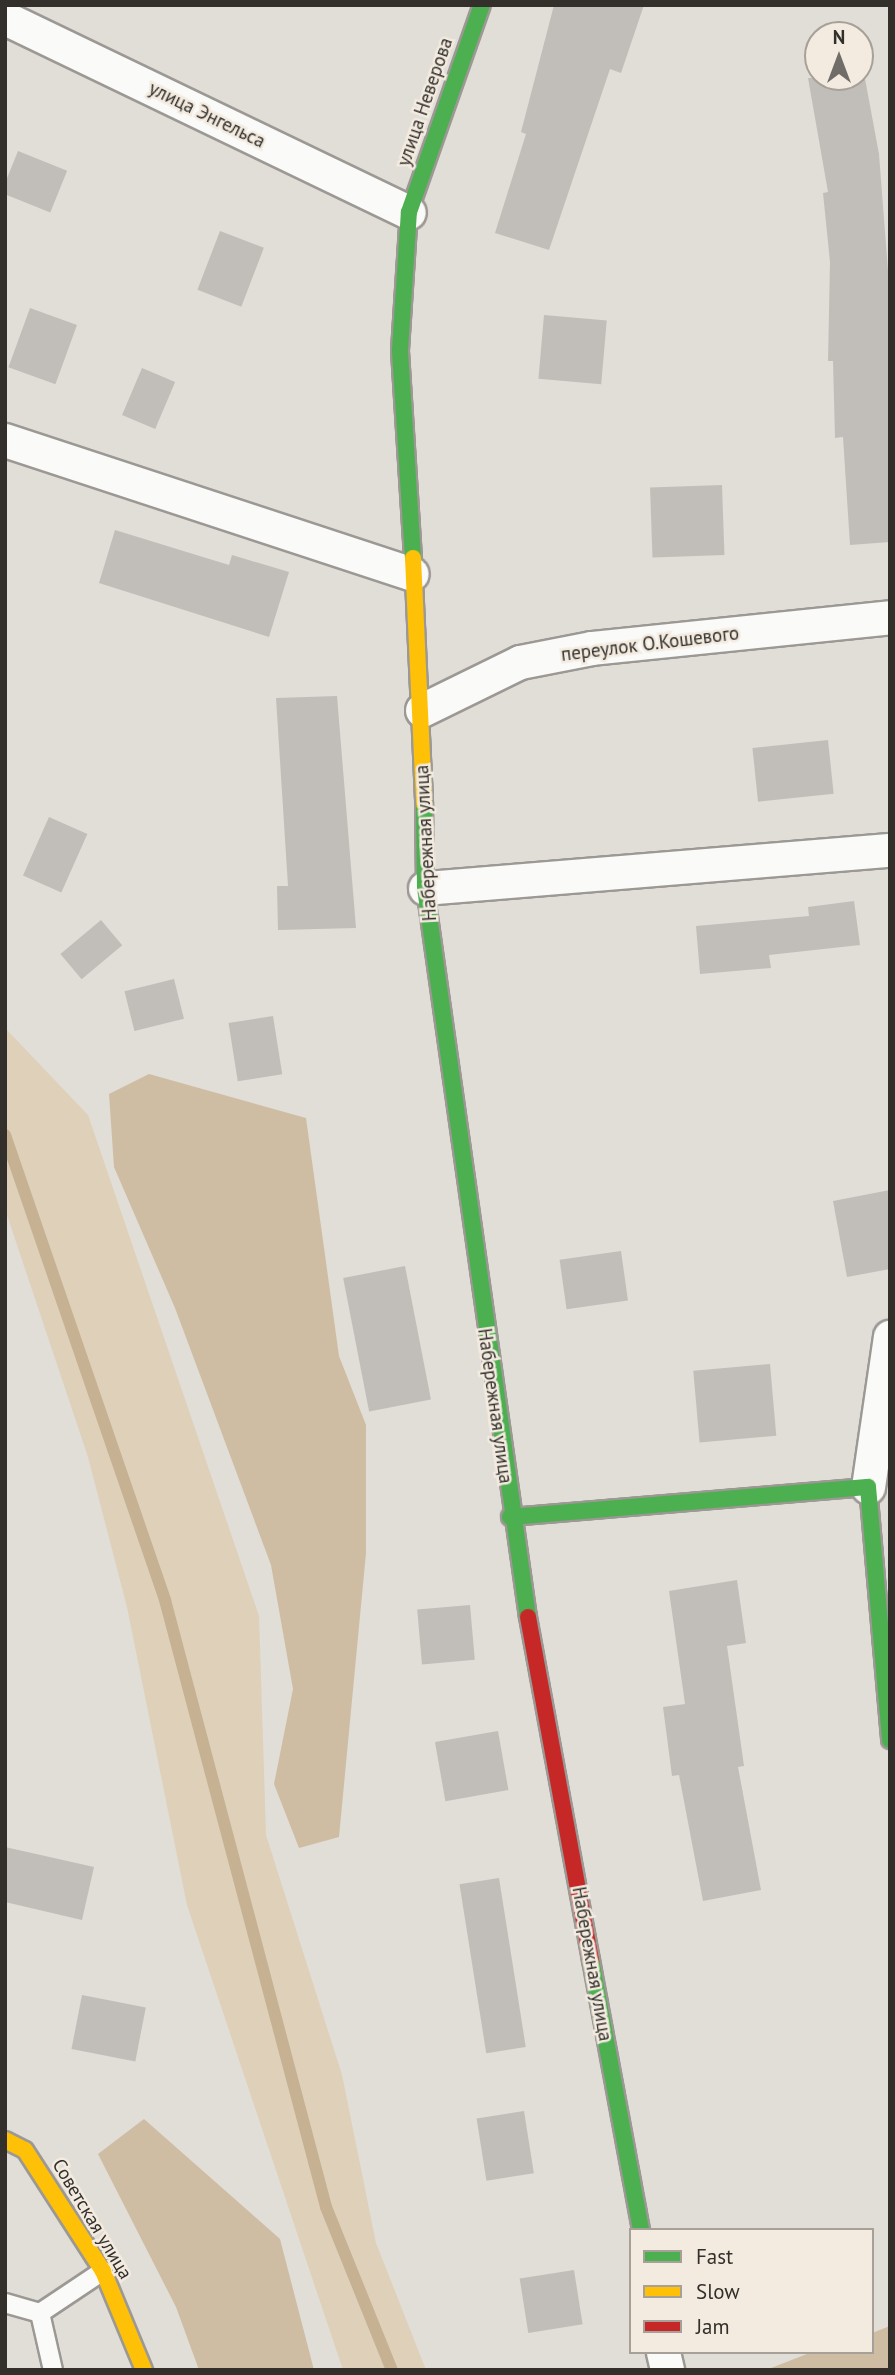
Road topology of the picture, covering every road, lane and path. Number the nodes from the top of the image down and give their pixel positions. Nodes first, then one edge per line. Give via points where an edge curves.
1 (482, 5) edge
2 (5, 18) edge
3 (409, 212) junction
4 (5, 440) edge
5 (412, 574) junction
6 (890, 617) edge
7 (422, 709) junction
8 (890, 850) edge
9 (425, 888) junction
10 (890, 1337) edge
11 (868, 1487) junction
12 (510, 1517) junction
13 (890, 1740) edge
14 (5, 2140) edge
15 (641, 2228) edge
16 (103, 2271) junction
17 (5, 2303) edge
18 (40, 2313) junction
19 (54, 2370) edge
20 (144, 2370) edge

1 - 3 street, улица Неверова
2 - 3 street, улица Энгельса
3 - 5 street, Набережная улица via 400,350
4 - 5 street
5 - 7 street, Набережная улица
6 - 7 street, переулок О.Кошевого via 580,650 520,662
7 - 9 street, Набережная улица
8 - 9 street
9 - 12 street, Набережная улица
10 - 11 street
11 - 12 street
11 - 13 street
12 - 15 street, Набережная улица
14 - 16 street, Советская улица via 25,2150
16 - 18 lane
16 - 20 street, Советская улица
17 - 18 lane
18 - 19 lane

